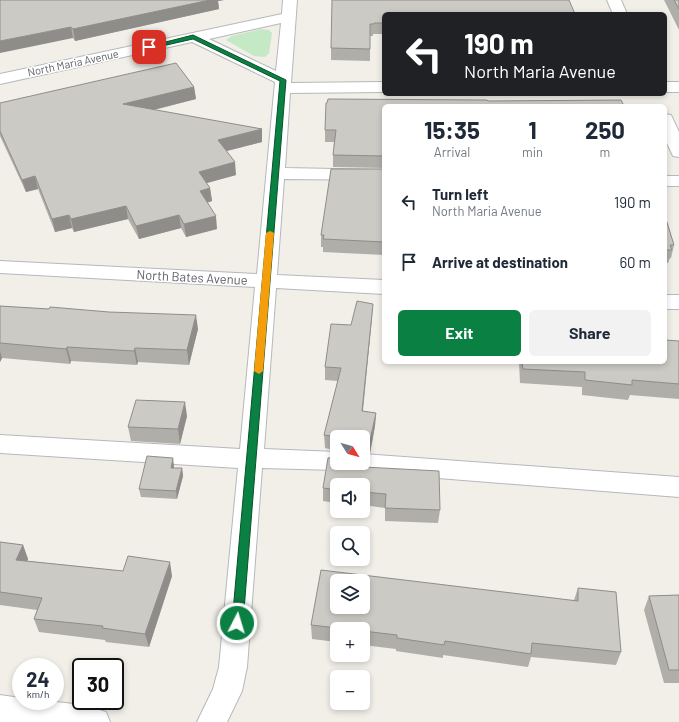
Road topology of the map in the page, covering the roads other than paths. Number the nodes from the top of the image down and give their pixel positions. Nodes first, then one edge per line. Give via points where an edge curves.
1 (614, 0) edge
2 (290, 9) edge
3 (619, 12) edge
4 (193, 37) junction
5 (0, 79) edge
6 (283, 84) junction
7 (382, 87) edge
8 (679, 87) edge
9 (667, 91) edge
10 (667, 124) edge
11 (679, 152) edge
12 (276, 173) junction
13 (382, 175) edge
14 (667, 181) edge
15 (679, 181) edge
16 (0, 256) edge
17 (0, 260) edge
18 (0, 267) edge
19 (265, 280) junction
20 (382, 286) edge
21 (667, 302) edge
22 (679, 302) edge
23 (0, 444) edge
24 (252, 458) junction
25 (330, 461) edge
26 (370, 464) edge
27 (679, 487) edge
28 (0, 709) edge
29 (79, 721) edge
30 (212, 722) edge

1 - 3 street
2 - 4 street, North Maria Avenue
2 - 6 street
4 - 5 street, North Maria Avenue
4 - 6 street
6 - 7 street
6 - 12 street
8 - 9 street
10 - 11 street
12 - 13 street
12 - 19 street
14 - 15 street
16 - 17 street
18 - 19 street, North Bates Avenue
19 - 20 street, North Bates Avenue
19 - 24 street
21 - 22 street
23 - 24 street via 210,458
24 - 25 street
24 - 30 street via 232,674
26 - 27 street
28 - 29 street

